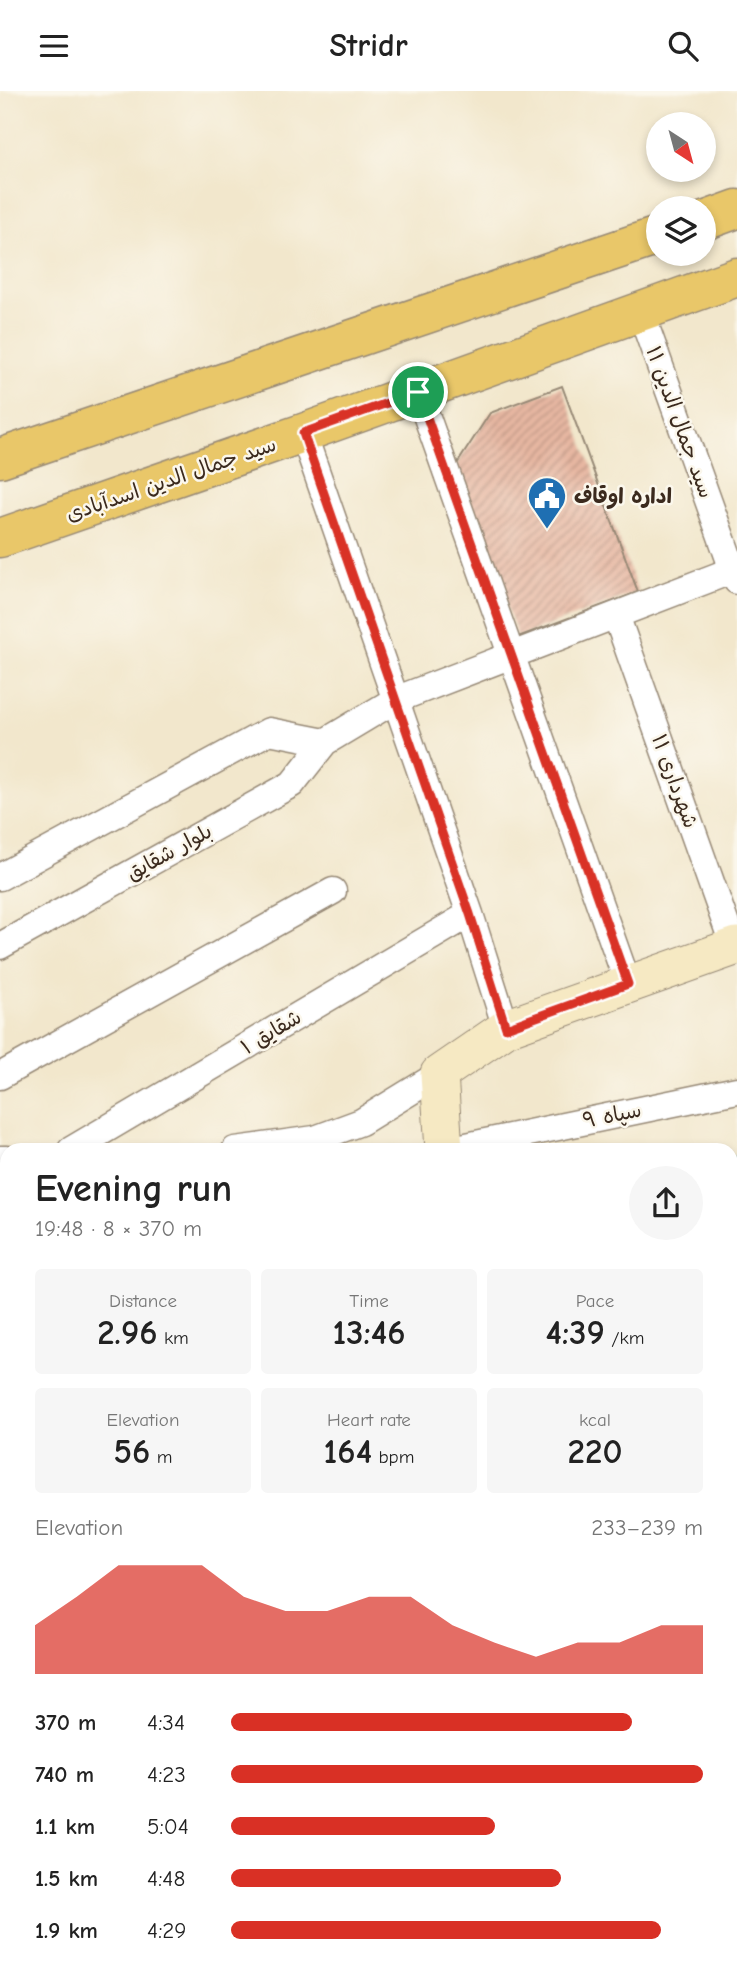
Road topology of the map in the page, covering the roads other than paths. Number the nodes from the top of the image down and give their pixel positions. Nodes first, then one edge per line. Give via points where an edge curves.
1 (737, 209) edge
2 (716, 217) edge
3 (646, 240) edge
4 (737, 278) edge
5 (641, 313) junction
6 (418, 392) junction
7 (303, 433) junction
8 (0, 458) edge
9 (0, 538) edge
10 (735, 576) edge
11 (616, 615) junction
12 (513, 655) junction
13 (395, 700) junction
14 (326, 742) junction
15 (0, 877) edge
16 (332, 891) dead end
17 (470, 914) junction
18 (0, 946) edge
19 (735, 946) edge
20 (628, 984) junction
21 (506, 1028) junction
22 (439, 1074) junction
23 (0, 1076) edge
24 (737, 1090) edge
25 (83, 1143) edge
26 (286, 1143) edge
27 (445, 1143) edge
28 (480, 1143) edge

1 - 2 main road
3 - 8 main road
4 - 5 main road, سید جمال الدین اسدآبادی
5 - 6 main road, سید جمال الدین اسدآبادی
5 - 10 street, سید جمال الدین ۱۱
6 - 7 main road, سید جمال الدین اسدآبادی
6 - 12 street
7 - 9 main road, سید جمال الدین اسدآبادی
7 - 13 street
10 - 11 street, بلوار شقایق
11 - 12 street, بلوار شقایق
11 - 19 street, شهرداری ۱۱
12 - 13 street, بلوار شقایق
12 - 20 street
13 - 14 street, بلوار شقایق
13 - 17 street
14 - 15 street via 269,731
14 - 18 street, بلوار شقایق via 292,784
16 - 23 street
17 - 21 street
17 - 25 street, شقایق ۱
19 - 20 street
20 - 21 street
21 - 22 street
22 - 26 street via 361,1122 315,1139
22 - 27 street
24 - 28 street, سپاه ۹

